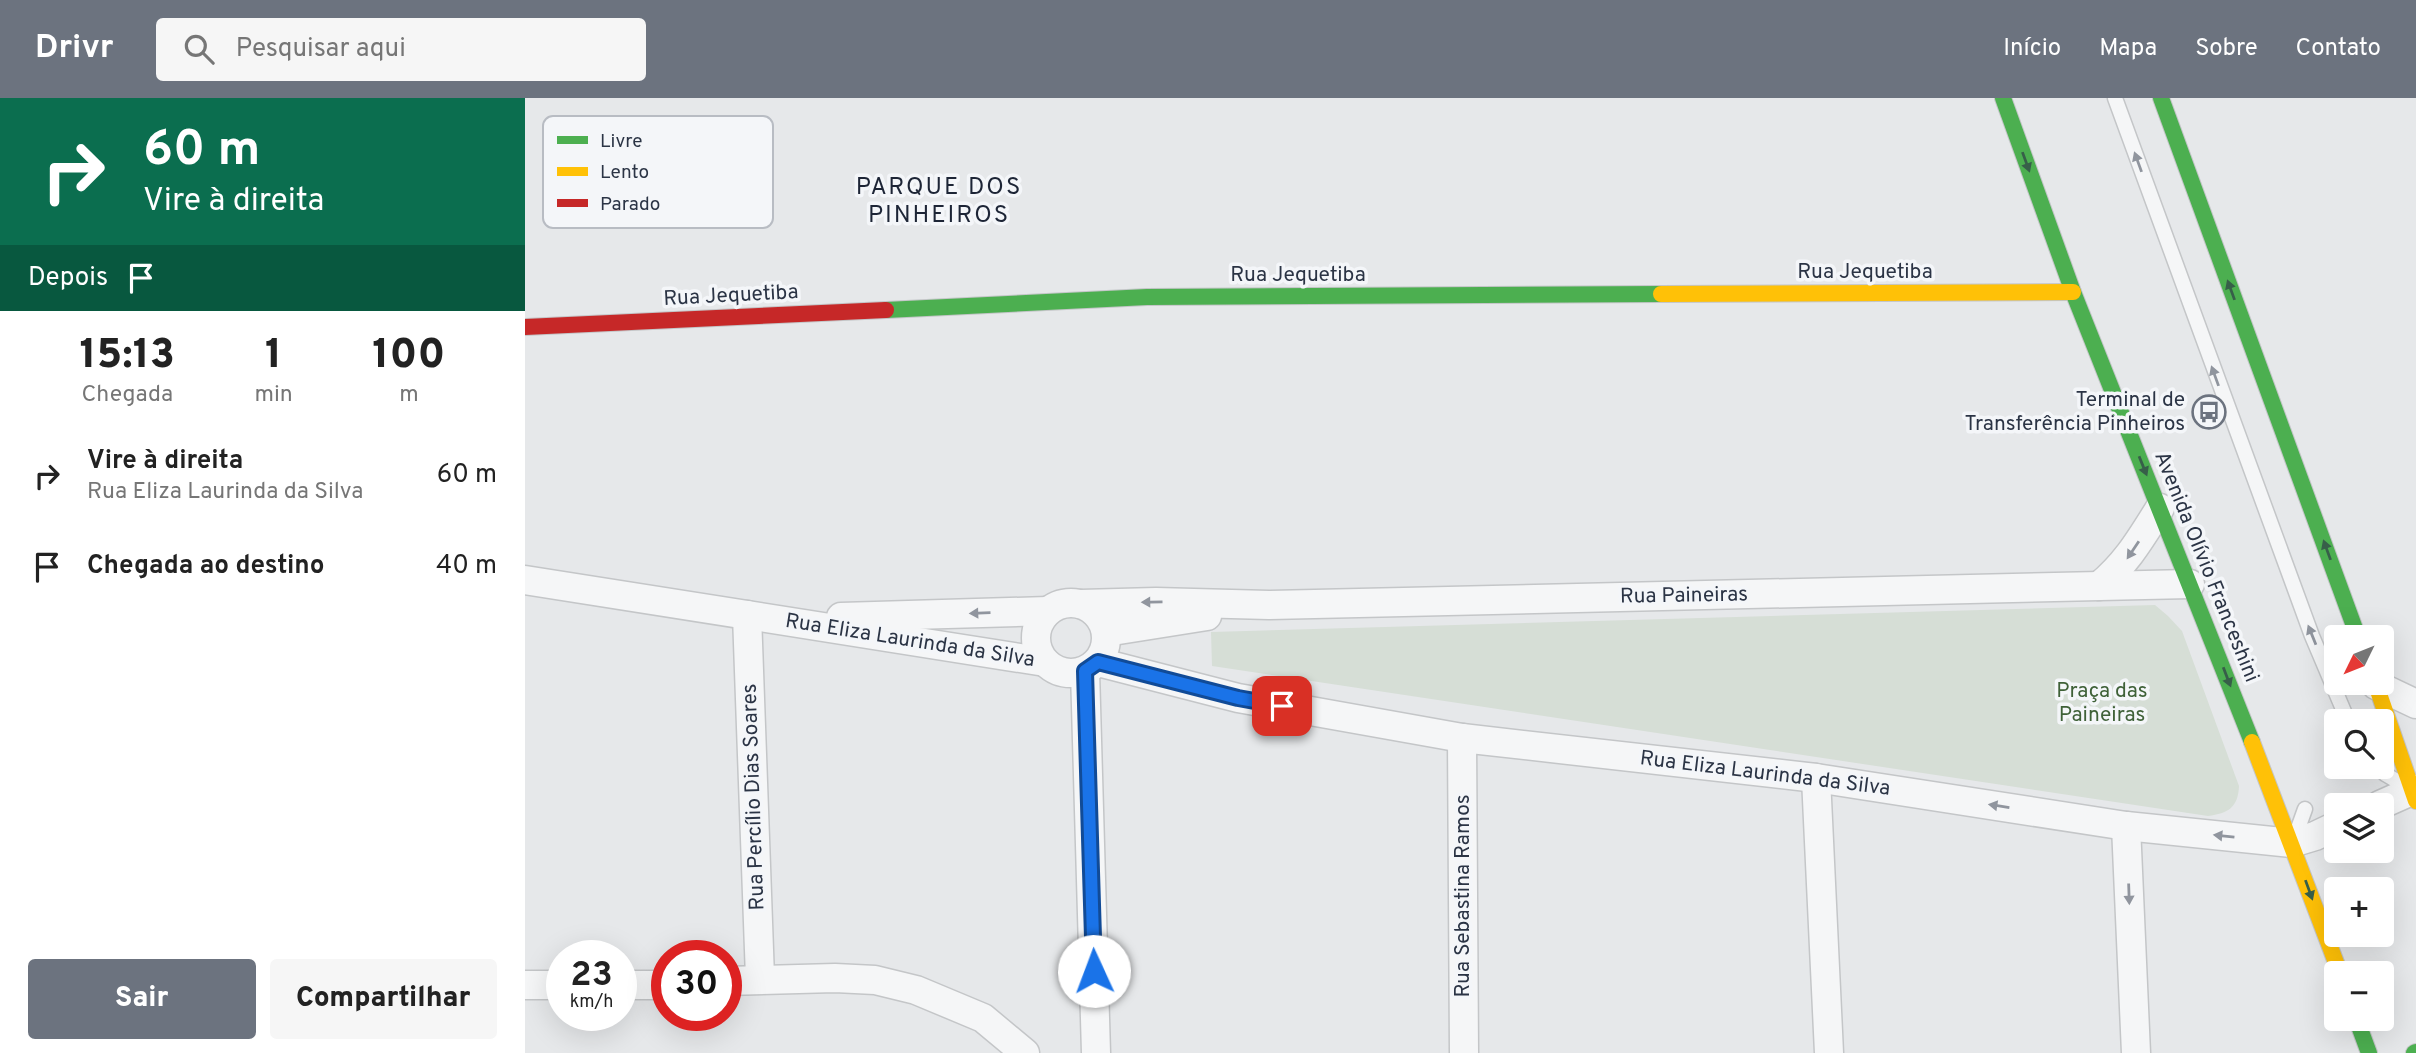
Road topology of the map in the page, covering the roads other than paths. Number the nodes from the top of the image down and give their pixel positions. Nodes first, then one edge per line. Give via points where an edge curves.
1 (2003, 98) edge
2 (2115, 98) edge
3 (2161, 98) edge
4 (2073, 292) junction
5 (525, 327) edge
6 (2159, 508) junction
7 (525, 580) edge
8 (2190, 584) junction
9 (2099, 586) junction
10 (1081, 604) junction
11 (1269, 605) junction
12 (1048, 611) junction
13 (747, 615) junction
14 (775, 619) junction
15 (2354, 625) edge
16 (1099, 651) junction
17 (1045, 662) junction
18 (2394, 693) edge
19 (2380, 695) edge
20 (2416, 704) edge
21 (2343, 709) edge
22 (1462, 738) junction
23 (1816, 778) junction
24 (2393, 779) edge
25 (2415, 793) edge
26 (2394, 800) edge
27 (2305, 809) dead end
28 (2126, 826) junction
29 (2324, 832) edge
30 (2292, 843) junction
31 (2336, 961) edge
32 (760, 978) junction
33 (742, 980) edge
34 (525, 985) edge
35 (546, 985) edge
36 (2362, 1031) edge
37 (2372, 1050) edge
38 (1025, 1053) edge
39 (1096, 1053) edge
40 (1464, 1053) edge
41 (1829, 1053) edge
42 (2136, 1053) edge

1 -> 4 main road, Avenida Olívio Franceshini
21 -> 2 lane
15 -> 3 main road
4 - 5 main road, Rua Jequetiba via 1147,297
4 -> 6 main road, Avenida Olívio Franceshini
6 - 8 main road, Avenida Olívio Franceshini
6 -> 9 street via 2134,551
7 - 13 street, Rua Eliza Laurinda da Silva
8 - 9 street, Rua Paineiras
8 -> 30 main road, Avenida Olívio Franceshini
9 - 11 street, Rua Paineiras
11 -> 10 street, Rua Paineiras
10 - 12 street
10 - 16 street via 1100,617
11 - 16 street, Rua Paineiras
12 -> 14 street, Rua Eliza Laurinda da Silva
12 - 17 street via 1037,631 1039,653
13 - 14 street, Rua Eliza Laurinda da Silva
13 - 32 street, Rua Percílio Dias Soares
14 - 17 street, Rua Eliza Laurinda da Silva
16 - 17 street via 1066,673
16 - 22 street, Rua Eliza Laurinda da Silva via 1238,698
16 - 39 street
18 - 20 street
19 - 25 main road
22 - 23 street, Rua Eliza Laurinda da Silva
22 - 40 street, Rua Sebastina Ramos
28 -> 23 street, Rua Eliza Laurinda da Silva
23 - 41 street
24 - 25 lane
25 - 26 street
27 - 30 lane
30 -> 28 street, Rua Eliza Laurinda da Silva
28 -> 42 street
29 - 30 street
30 -> 31 main road, Avenida Olívio Franceshini
32 - 33 street
32 - 38 street via 875,980 916,990 983,1018
34 - 35 street
36 - 37 main road

